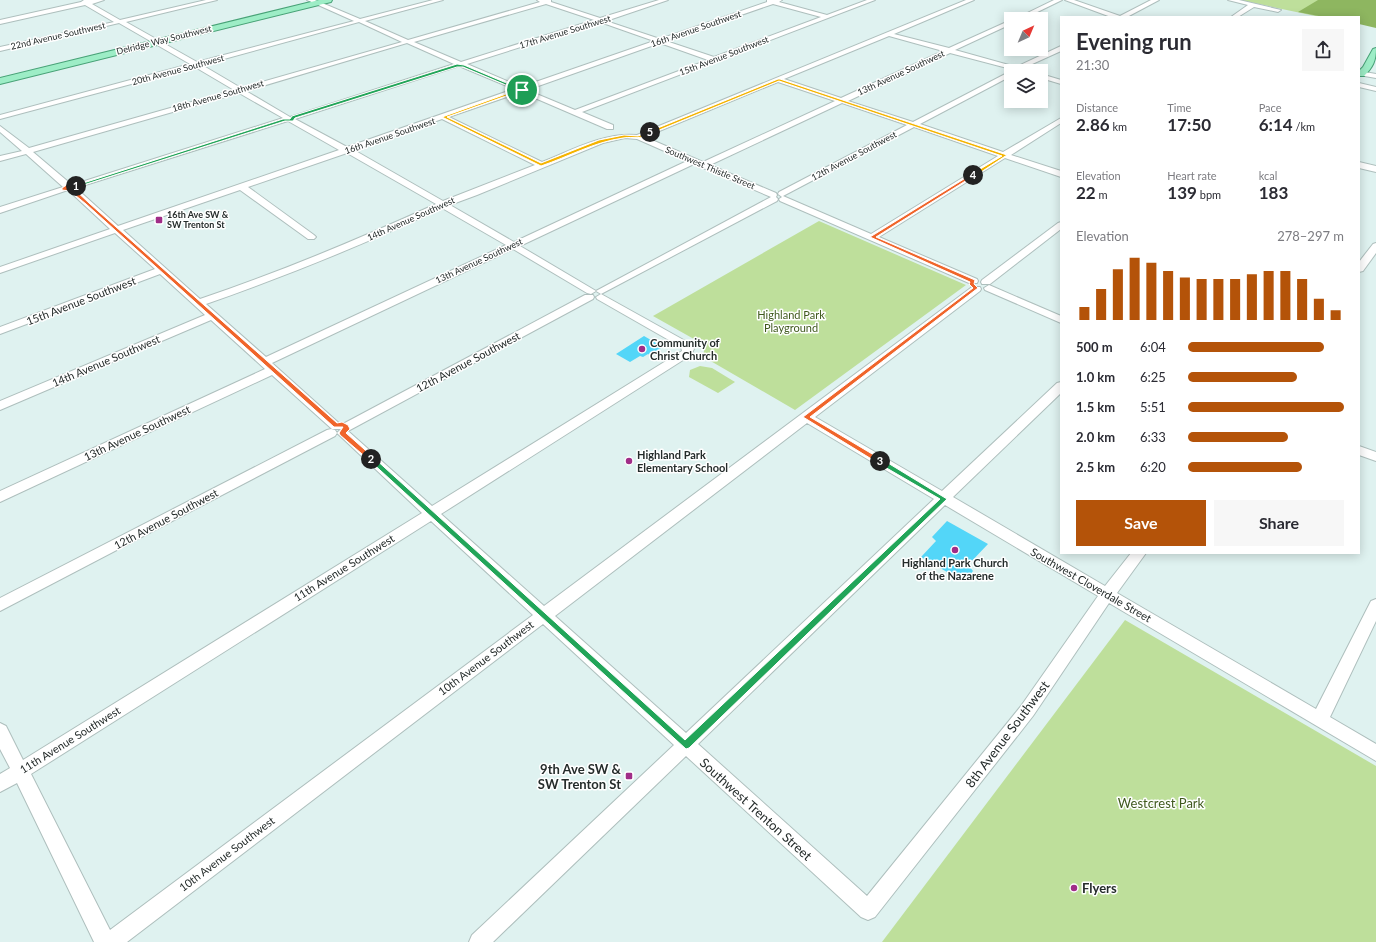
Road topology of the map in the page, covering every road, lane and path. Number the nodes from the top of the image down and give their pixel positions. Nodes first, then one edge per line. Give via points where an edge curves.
1 (101, 0) edge
2 (214, 0) edge
3 (328, 0) edge
4 (440, 0) edge
5 (552, 0) edge
6 (665, 0) edge
7 (872, 0) edge
8 (959, 0) edge
9 (971, 0) edge
10 (1059, 0) edge
11 (1068, 0) edge
12 (1156, 0) edge
13 (1230, 0) edge
14 (313, 1) edge
15 (542, 1) edge
16 (773, 1) edge
17 (83, 2) edge
18 (1253, 5) junction
19 (1278, 10) dead end
20 (1033, 12) edge
21 (1114, 16) edge
22 (1124, 16) edge
23 (1236, 16) edge
24 (827, 17) junction
25 (360, 21) junction
26 (600, 21) junction
27 (0, 22) edge
28 (119, 22) junction
29 (1004, 25) edge
30 (888, 34) junction
31 (661, 41) junction
32 (156, 42) junction
33 (408, 42) junction
34 (1060, 48) edge
35 (0, 49) edge
36 (950, 51) junction
37 (1376, 51) edge
38 (715, 60) junction
39 (461, 64) junction
40 (1029, 64) edge
41 (195, 65) junction
42 (1004, 66) edge
43 (1360, 74) edge
44 (1376, 76) edge
45 (1004, 77) edge
46 (1048, 78) edge
47 (779, 80) junction
48 (0, 81) edge
49 (1060, 82) edge
50 (1360, 85) edge
51 (1376, 89) edge
52 (239, 90) junction
53 (522, 90) junction
54 (842, 100) junction
55 (576, 112) junction
56 (0, 117) edge
57 (444, 117) junction
58 (289, 118) junction
59 (1060, 121) edge
60 (915, 124) junction
61 (610, 127) dead end
62 (0, 128) edge
63 (624, 136) joint
64 (638, 137) junction
65 (348, 150) junction
66 (27, 152) junction
67 (1005, 155) junction
68 (0, 159) edge
69 (694, 161) junction
70 (1360, 164) edge
71 (541, 165) junction
72 (704, 165) junction
73 (1376, 169) edge
74 (1060, 174) edge
75 (242, 187) junction
76 (69, 188) junction
77 (778, 197) junction
78 (442, 204) junction
79 (0, 210) edge
80 (1060, 226) edge
81 (117, 230) junction
82 (311, 237) dead end
83 (872, 237) junction
84 (514, 245) junction
85 (1376, 246) edge
86 (1360, 268) edge
87 (0, 270) edge
88 (162, 270) junction
89 (981, 285) junction
90 (596, 294) junction
91 (198, 303) junction
92 (212, 316) junction
93 (1060, 320) edge
94 (0, 331) edge
95 (269, 366) junction
96 (1060, 387) edge
97 (0, 406) edge
98 (806, 417) junction
99 (339, 430) junction
100 (1360, 450) edge
101 (1376, 457) edge
102 (0, 497) edge
103 (944, 499) junction
104 (431, 513) junction
105 (1138, 554) edge
106 (1107, 595) junction
107 (0, 605) edge
108 (1376, 605) edge
109 (543, 615) junction
110 (1320, 720) junction
111 (0, 731) edge
112 (686, 745) junction
113 (1376, 753) edge
114 (20, 772) junction
115 (0, 784) edge
116 (868, 910) joint
117 (105, 942) edge
118 (111, 942) edge
119 (480, 942) edge

1 - 17 street
2 - 28 street, 22nd Avenue Southwest
3 - 14 main road, Delridge Way Southwest
4 - 25 street, 20th Avenue Southwest
5 - 15 street, 18th Avenue Southwest
6 - 26 street, 17th Avenue Southwest
7 - 24 street, 15th Avenue Southwest
8 - 30 street via 890,28
9 - 30 street
10 - 20 street
11 - 21 street
12 - 22 street
13 - 18 street
14 - 25 street
14 - 32 main road, Delridge Way Southwest
15 - 26 street
15 - 33 street, 18th Avenue Southwest
16 - 24 street
16 - 31 street, 16th Avenue Southwest
17 - 27 street
17 - 28 street
18 - 19 street
18 - 23 street
24 - 38 street, 15th Avenue Southwest
25 - 33 street
25 - 41 street, 20th Avenue Southwest
26 - 31 street
26 - 39 street, 17th Avenue Southwest
28 - 32 street
28 - 35 street, 22nd Avenue Southwest
29 - 36 street, 13th Avenue Southwest
30 - 36 street
30 - 47 street
31 - 38 street
31 - 53 street, 16th Avenue Southwest
32 - 41 street
32 - 48 main road, Delridge Way Southwest
33 - 39 street
33 - 52 street, 18th Avenue Southwest
34 - 40 street, 12th Avenue Southwest
36 - 42 street
36 - 54 street, 13th Avenue Southwest
37 - 43 main road via 1368,68
38 - 55 street, 15th Avenue Southwest
39 - 53 street
39 - 58 street, 17th Avenue Southwest
41 - 52 street
41 - 56 street, 20th Avenue Southwest
43 - 44 street
45 - 60 street, 12th Avenue Southwest
46 - 49 street
47 - 54 street
47 - 64 street
50 - 51 street
52 - 58 street
52 - 66 street, 18th Avenue Southwest
53 - 55 street
53 - 57 street, 16th Avenue Southwest
54 - 60 street
54 - 72 street, 13th Avenue Southwest
55 - 61 street
57 - 65 street, 16th Avenue Southwest
57 - 71 street
58 - 65 street
58 - 76 street, 17th Avenue Southwest
59 - 67 street
60 - 67 street
60 - 77 street, 12th Avenue Southwest
62 - 66 street, Southwest Trenton Street
63 - 64 street, Southwest Thistle Street
63 - 71 street, 14th Avenue Southwest via 601,141
64 - 69 street, Southwest Thistle Street
65 - 75 street, 16th Avenue Southwest
65 - 78 street
66 - 68 street, 18th Avenue Southwest
66 - 76 street, Southwest Trenton Street
67 - 74 street
67 - 83 street
69 - 72 street, Southwest Thistle Street
69 - 84 street, 13th Avenue Southwest
70 - 73 street
71 - 78 street, 14th Avenue Southwest
72 - 77 street, Southwest Thistle Street
75 - 81 street, 16th Avenue Southwest
75 - 82 street
76 - 79 street, 17th Avenue Southwest
76 - 81 street, Southwest Trenton Street
77 - 83 street, Southwest Thistle Street
77 - 90 street, 12th Avenue Southwest
78 - 84 street
78 - 91 street, 14th Avenue Southwest via 374,236
80 - 89 street, 10th Avenue Southwest
81 - 87 street, 16th Avenue Southwest
81 - 88 street, Southwest Trenton Street
83 - 89 street, Southwest Thistle Street
84 - 90 street
84 - 95 street, 13th Avenue Southwest
85 - 86 street
88 - 91 street, Southwest Trenton Street
88 - 94 street, 15th Avenue Southwest
89 - 93 street, Southwest Thistle Street
89 - 98 street, 10th Avenue Southwest
90 - 99 street, 12th Avenue Southwest
90 - 104 street, 11th Avenue Southwest via 684,345 688,351 684,356
91 - 92 street, Southwest Trenton Street
92 - 95 street, Southwest Trenton Street
92 - 97 street, 14th Avenue Southwest
95 - 99 street, Southwest Trenton Street
95 - 102 street, 13th Avenue Southwest
96 - 103 street
98 - 103 street, Southwest Cloverdale Street
98 - 109 street, 10th Avenue Southwest
99 - 104 street, Southwest Trenton Street
99 - 107 street, 12th Avenue Southwest
100 - 101 street
103 - 106 street, Southwest Cloverdale Street
103 - 112 street
104 - 109 street, Southwest Trenton Street
104 - 114 street, 11th Avenue Southwest
105 - 106 street, 8th Avenue Southwest
106 - 110 street, Southwest Cloverdale Street
106 - 116 street, 8th Avenue Southwest via 1027,711
108 - 110 street
109 - 112 street, Southwest Trenton Street
109 - 118 street, 10th Avenue Southwest
110 - 113 street, Southwest Cloverdale Street
111 - 114 street
112 - 116 street, Southwest Trenton Street
112 - 119 street
114 - 115 street, 11th Avenue Southwest
114 - 117 street

